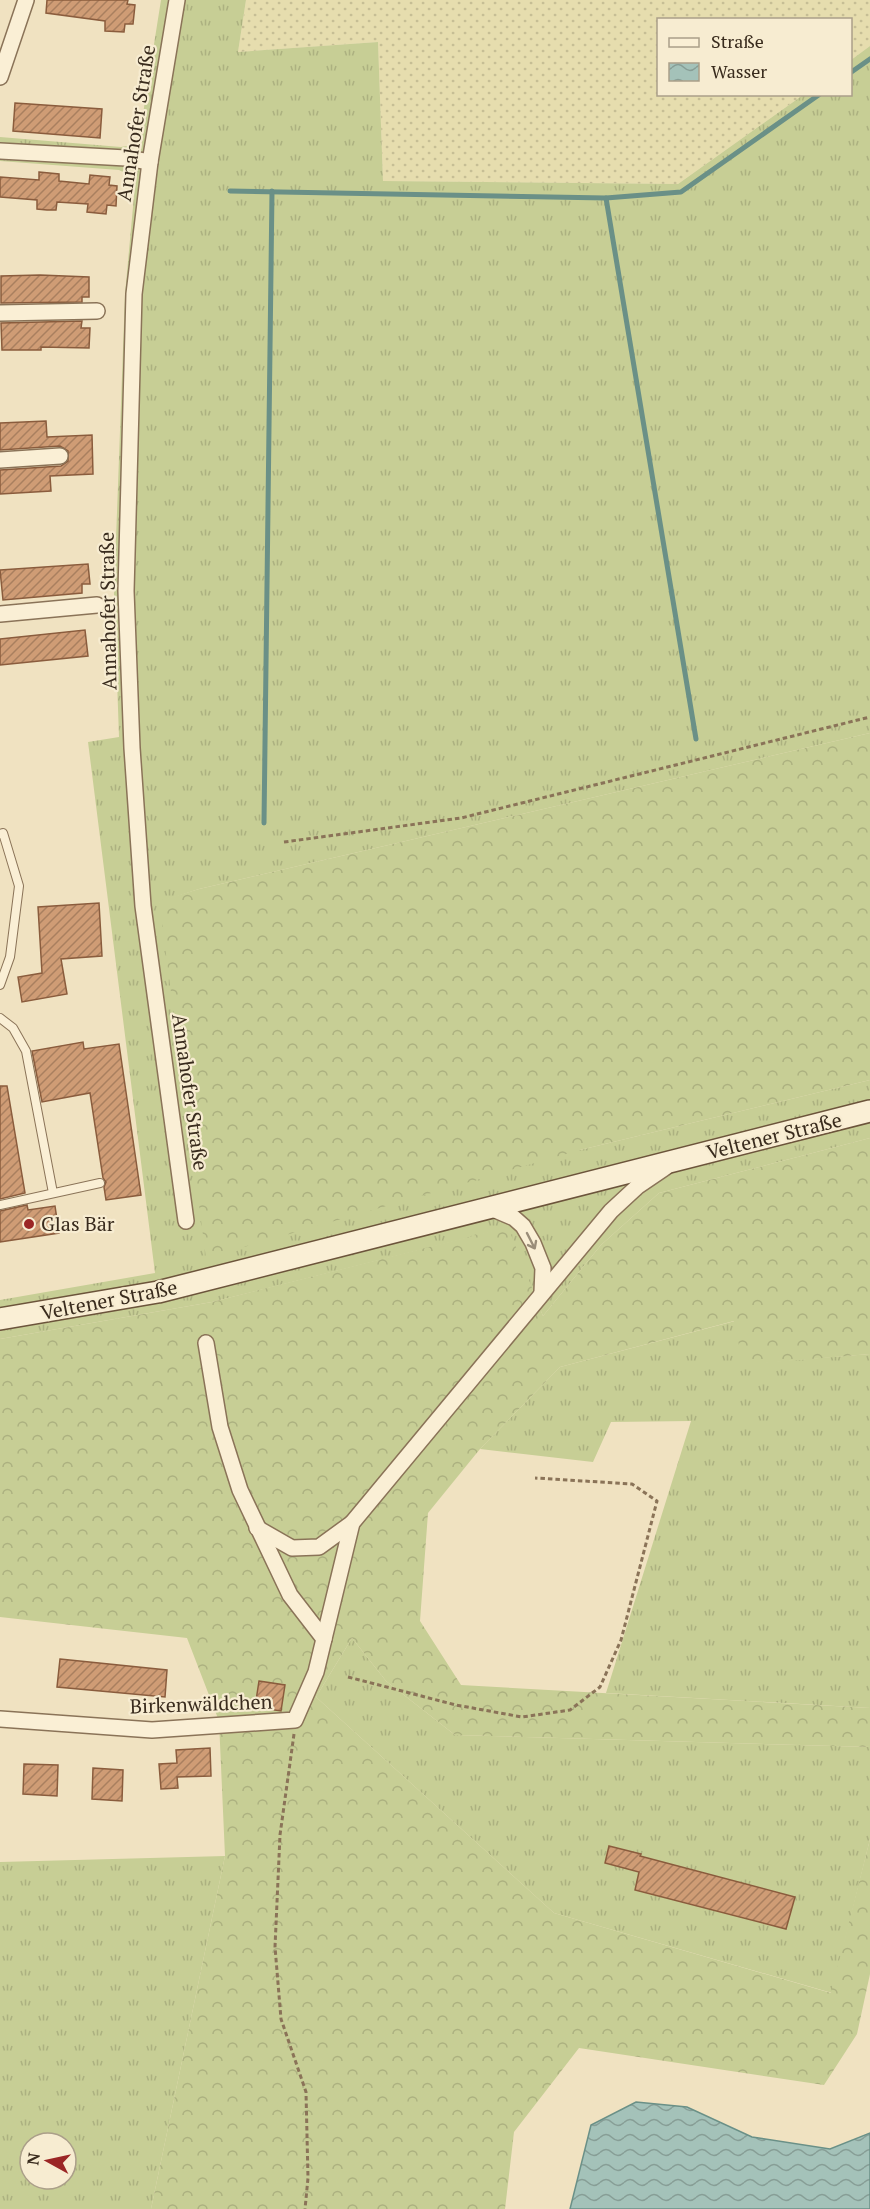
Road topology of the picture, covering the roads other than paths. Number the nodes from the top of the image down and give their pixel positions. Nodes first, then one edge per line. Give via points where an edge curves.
1 (26, 0) edge
2 (177, 0) edge
3 (0, 77) edge
4 (0, 151) edge
5 (150, 162) junction
6 (97, 311) dead end
7 (0, 313) edge
8 (60, 456) dead end
9 (0, 460) edge
10 (98, 605) dead end
11 (0, 614) edge
12 (0, 834) edge
13 (0, 985) edge
14 (0, 1018) edge
15 (870, 1111) edge
16 (678, 1160) junction
17 (100, 1183) dead end
18 (54, 1193) junction
19 (0, 1205) edge
20 (493, 1209) junction
21 (186, 1221) dead end
22 (542, 1292) junction
23 (0, 1319) edge
24 (206, 1342) dead end
25 (352, 1523) junction
26 (257, 1528) junction
27 (324, 1639) junction
28 (0, 1719) edge

1 - 3 street
2 - 5 street, Annahofer Straße
4 - 5 street
5 - 21 street, Annahofer Straße via 134,294 126,591 143,906
6 - 7 street
8 - 9 street
10 - 11 street
12 - 13 lane via 3,833 19,886 10,957
14 - 18 lane via 13,1028 26,1051
15 - 16 main road, Veltener Straße
16 - 20 main road, Veltener Straße
16 - 22 street via 638,1185 611,1211
17 - 18 lane
18 - 19 lane
20 -> 22 street via 523,1226 543,1268
20 - 23 main road, Veltener Straße via 158,1292
22 - 25 street
24 - 26 street via 220,1427 240,1491
25 - 26 street via 319,1547 292,1548
25 - 27 street
26 - 27 street via 290,1595
27 - 28 street, Birkenwäldchen via 316,1672 296,1720 152,1730

